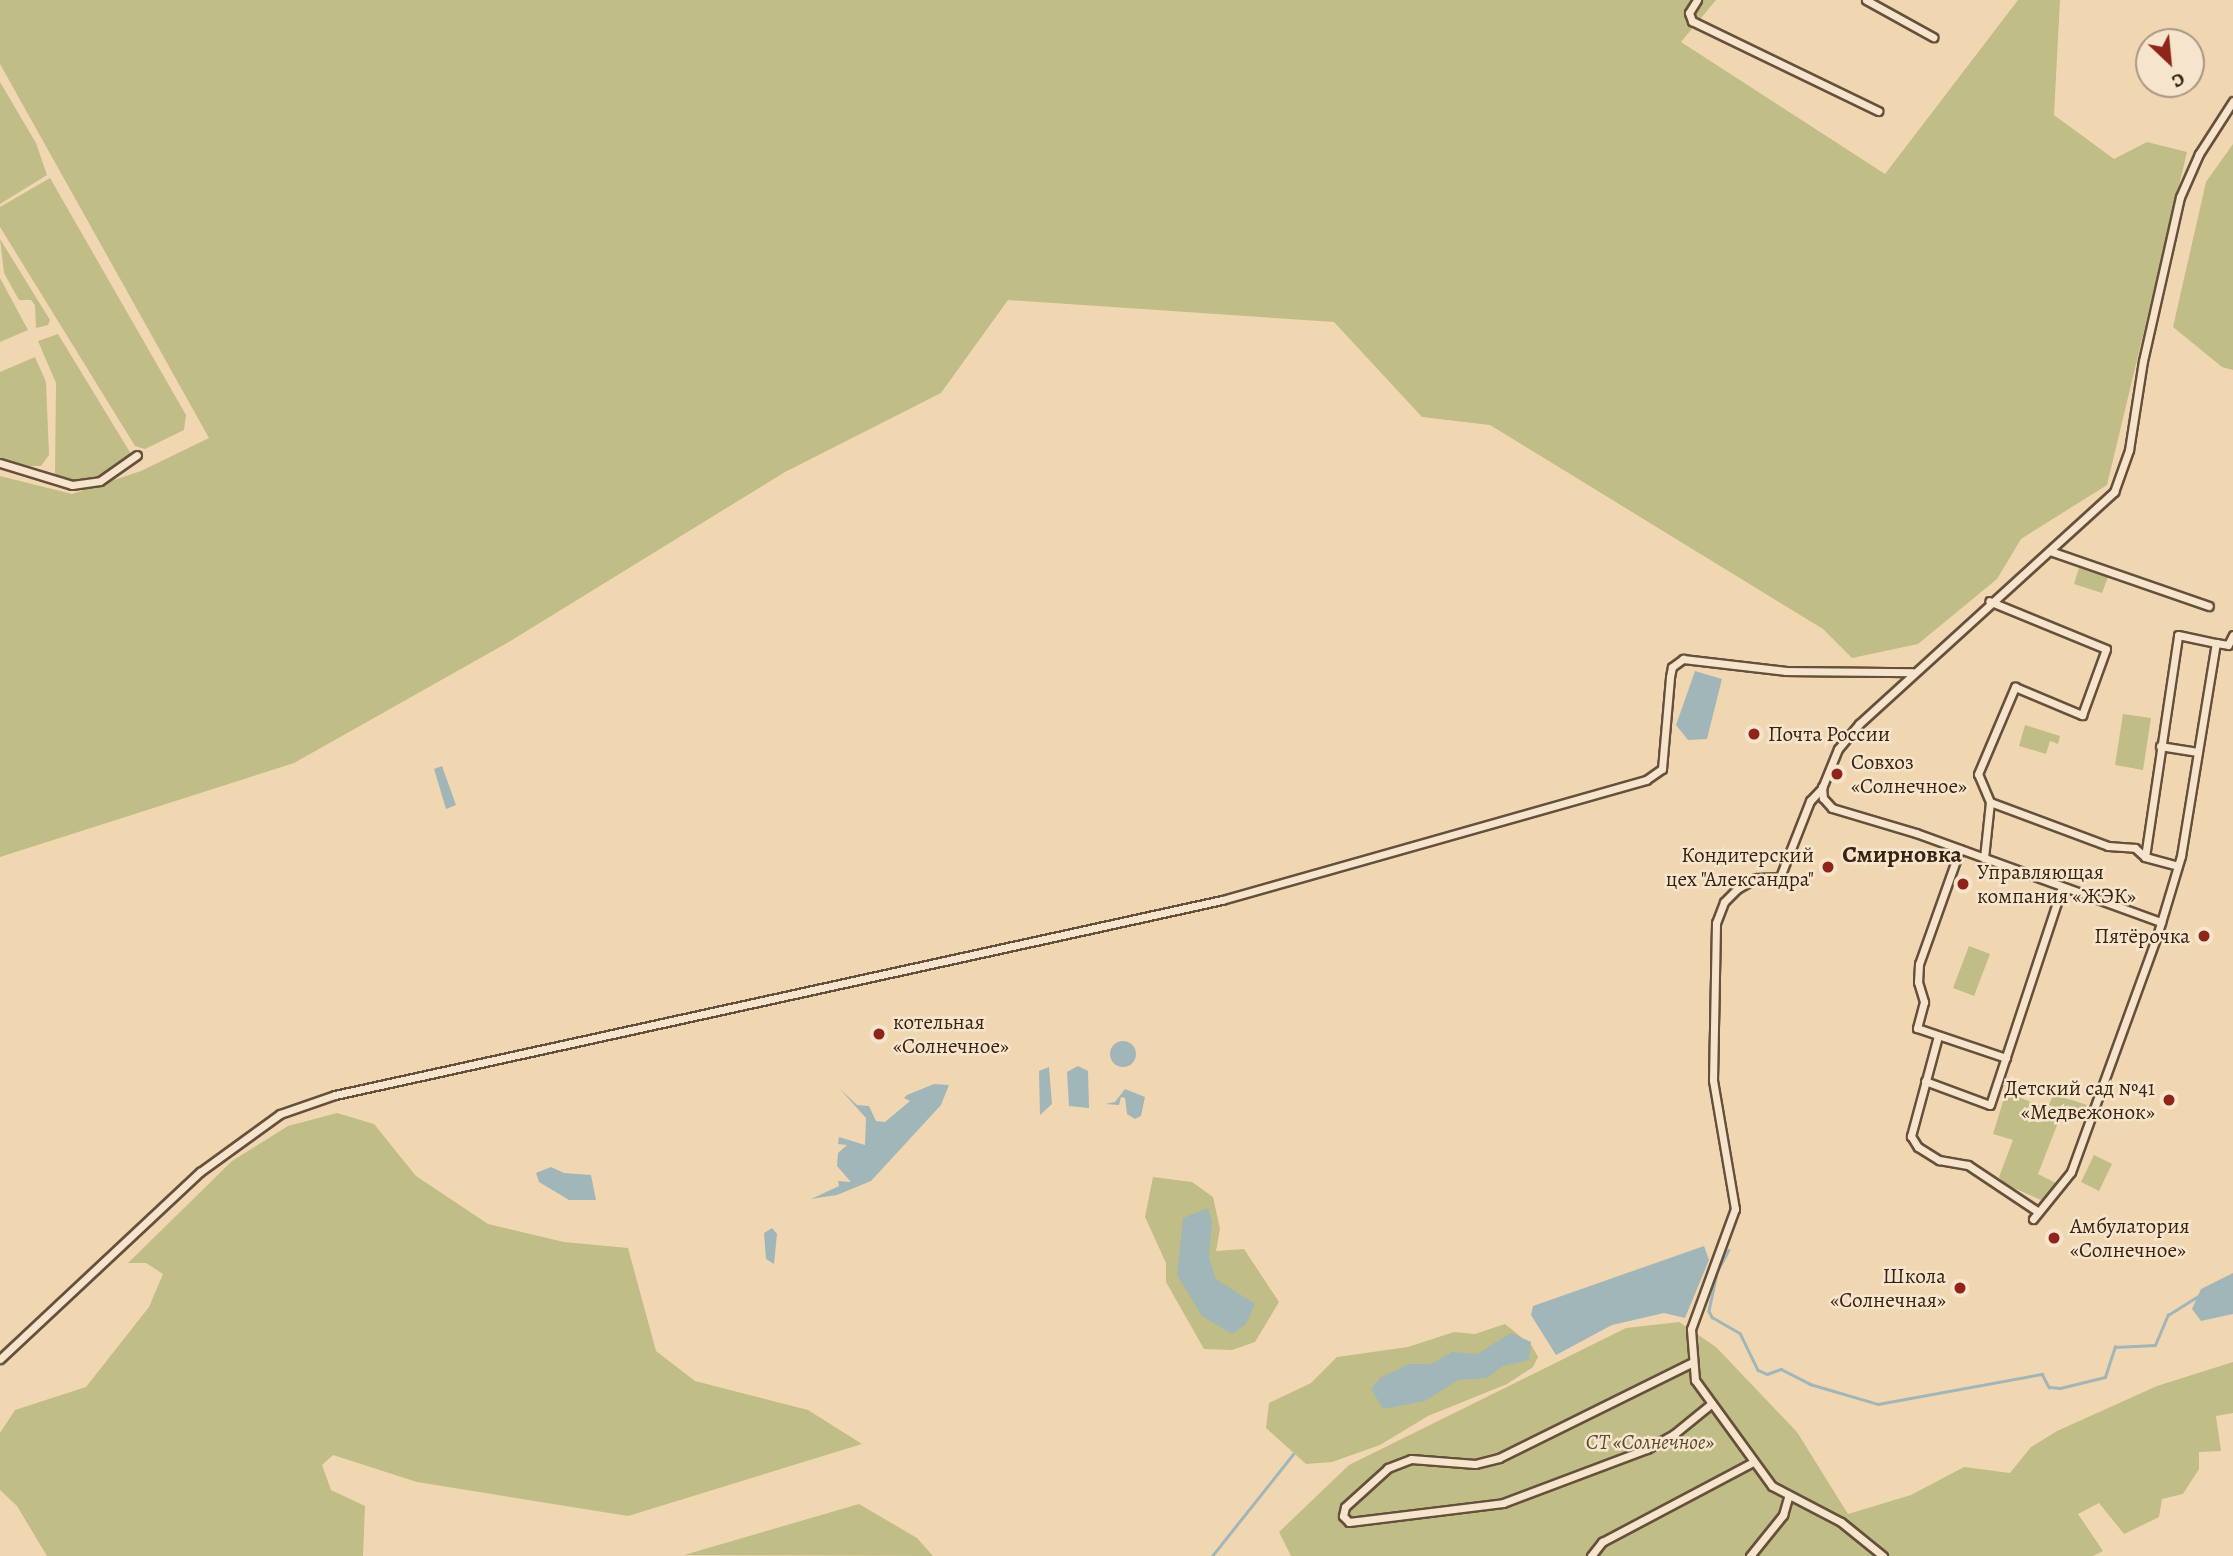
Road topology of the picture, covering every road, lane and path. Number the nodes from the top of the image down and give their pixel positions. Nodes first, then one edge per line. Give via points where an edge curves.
1 (1697, 0) edge
2 (1866, 0) edge
3 (1933, 37) dead end
4 (2233, 101) edge
5 (1878, 111) dead end
6 (137, 455) dead end
7 (0, 463) edge
8 (2050, 551) junction
9 (1989, 601) junction
10 (2208, 606) dead end
11 (2233, 635) edge
12 (2216, 643) junction
13 (1912, 672) junction
14 (2160, 746) junction
15 (2199, 752) junction
16 (1822, 788) junction
17 (1990, 802) junction
18 (1960, 849) junction
19 (2145, 857) junction
20 (1984, 858) junction
21 (2178, 866) junction
22 (2062, 887) junction
23 (2161, 922) junction
24 (1938, 1036) junction
25 (2006, 1058) junction
26 (1925, 1081) junction
27 (2036, 1210) junction
28 (2033, 1219) dead end
29 (0, 1359) edge
30 (1691, 1363) junction
31 (1711, 1404) junction
32 (1753, 1462) junction
33 (1788, 1497) junction
34 (1881, 1555) edge
35 (1591, 1556) edge
36 (1749, 1556) edge

1 - 5 street via 1689,13 1692,21
2 - 3 street
4 - 8 street via 2199,154 2180,197 2120,481 2105,502
6 - 7 street via 100,481 72,485
8 - 9 street
8 - 10 street
9 - 13 street
9 - 17 street via 2106,649 2082,715 2015,687 1978,774
11 - 12 street via 2228,645
12 - 14 street via 2178,635
12 - 15 street
13 - 16 street via 1838,750
13 - 29 street via 1786,671 1683,659 1672,667 1670,677 1662,769 1646,780 1222,901 335,1095 280,1114 200,1172
14 - 15 street
14 - 19 street
15 - 21 street
16 - 18 street via 1832,808
16 - 30 street via 1810,801 1780,877 1756,878 1737,889 1724,902 1716,923 1713,1080 1735,1209 1691,1329
17 - 19 street via 2108,846 2135,848
17 - 20 street
18 - 20 street
18 - 24 street via 1917,976 1924,1002 1917,1028
19 - 21 street
20 - 22 street
21 - 23 street
22 - 23 street
22 - 25 street
23 - 27 street via 2071,1172
24 - 25 street
24 - 26 street
25 - 26 street via 1990,1105
26 - 27 street via 1911,1136 1918,1147 1939,1160 1968,1165
27 - 28 street
30 - 31 street via 1695,1380
30 - 31 street via 1499,1458 1475,1464 1411,1459 1388,1468 1346,1507 1343,1516 1349,1522 1503,1503 1647,1449
31 - 32 street
32 - 33 street
32 - 35 street via 1602,1542
33 - 34 street via 1799,1498 1841,1522
33 - 36 street via 1783,1515

